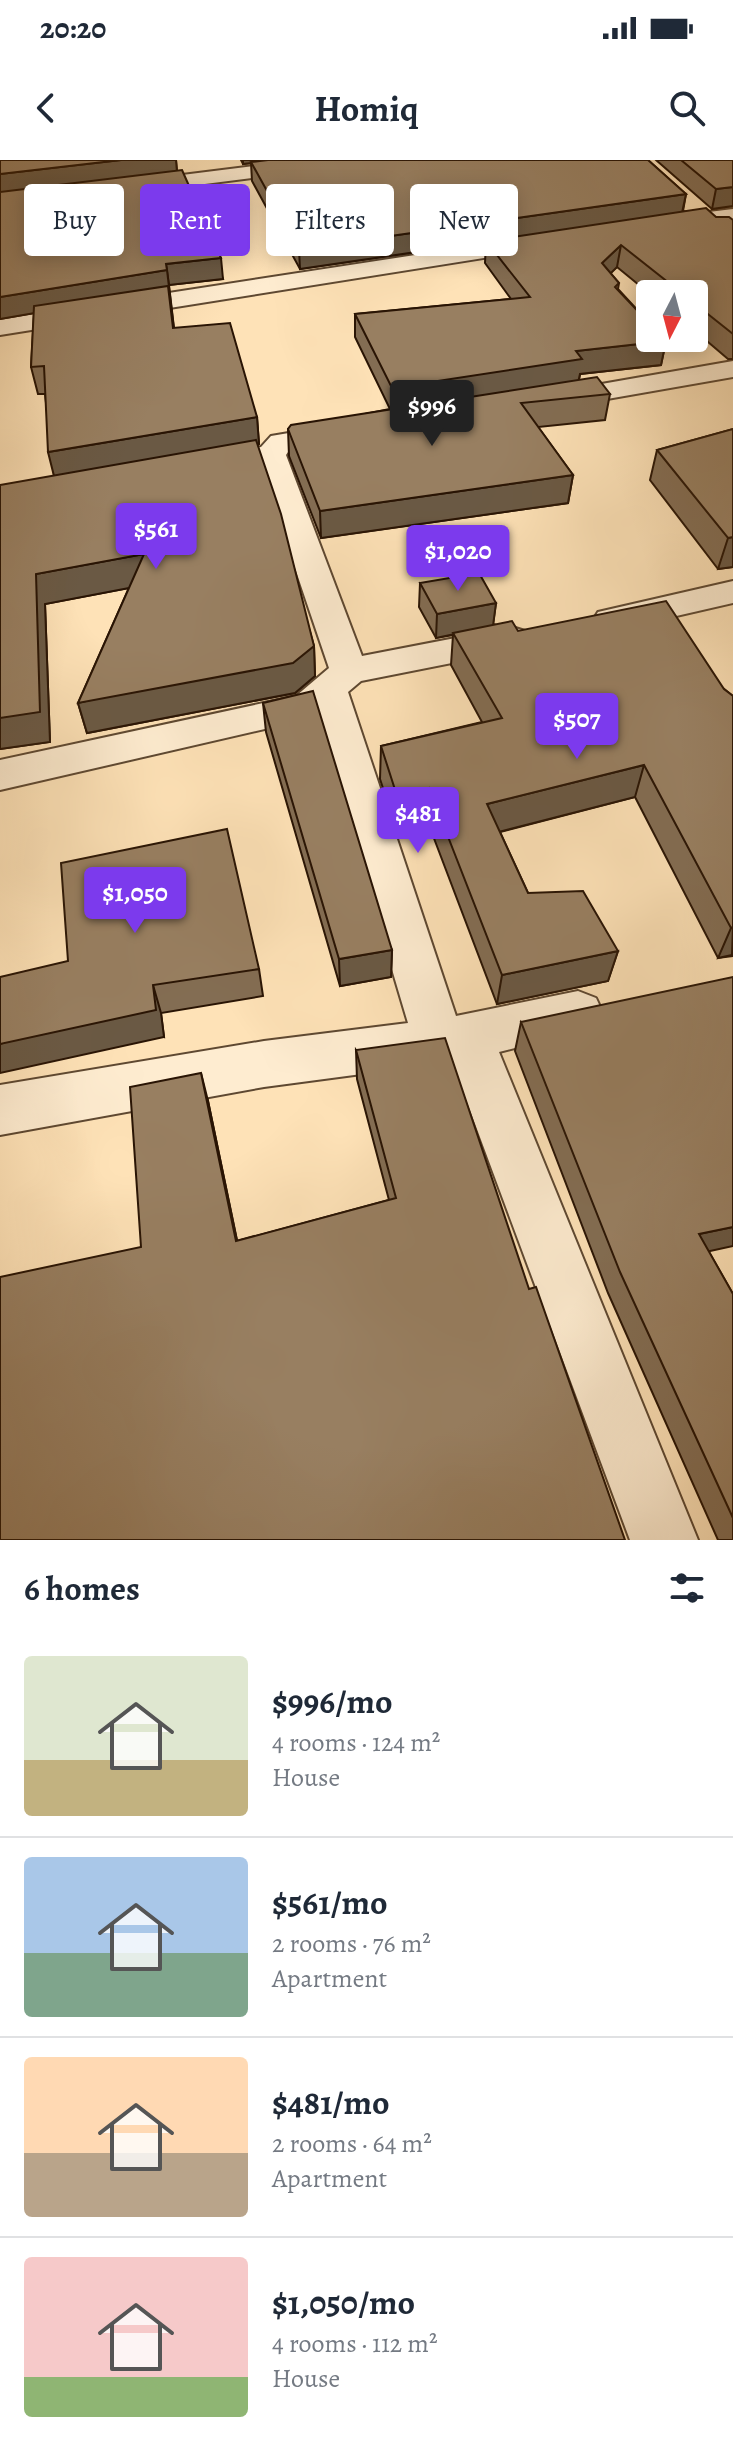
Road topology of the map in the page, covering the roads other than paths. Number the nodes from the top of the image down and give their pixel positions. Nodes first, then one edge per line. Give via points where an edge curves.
1 (191, 160) edge
2 (348, 160) edge
3 (158, 184) joint
4 (683, 199) edge
5 (705, 218) junction
6 (728, 224) edge
7 (642, 227) edge
8 (563, 239) edge
9 (0, 327) edge
10 (733, 369) edge
11 (515, 406) edge
12 (374, 428) edge
13 (271, 454) junction
14 (180, 470) edge
15 (733, 592) edge
16 (338, 680) junction
17 (0, 775) edge
18 (624, 1003) edge
19 (454, 1040) junction
20 (0, 1110) edge
21 (664, 1540) edge

1 - 3 street
2 - 3 street
4 - 5 street
5 - 6 street
5 - 7 street
8 - 9 street
10 - 11 street
12 - 13 street via 281,442
13 - 14 street
13 - 16 street
15 - 16 street
16 - 17 street via 308,706
16 - 19 street
18 - 19 street
19 - 20 street via 264,1064
19 - 21 street

